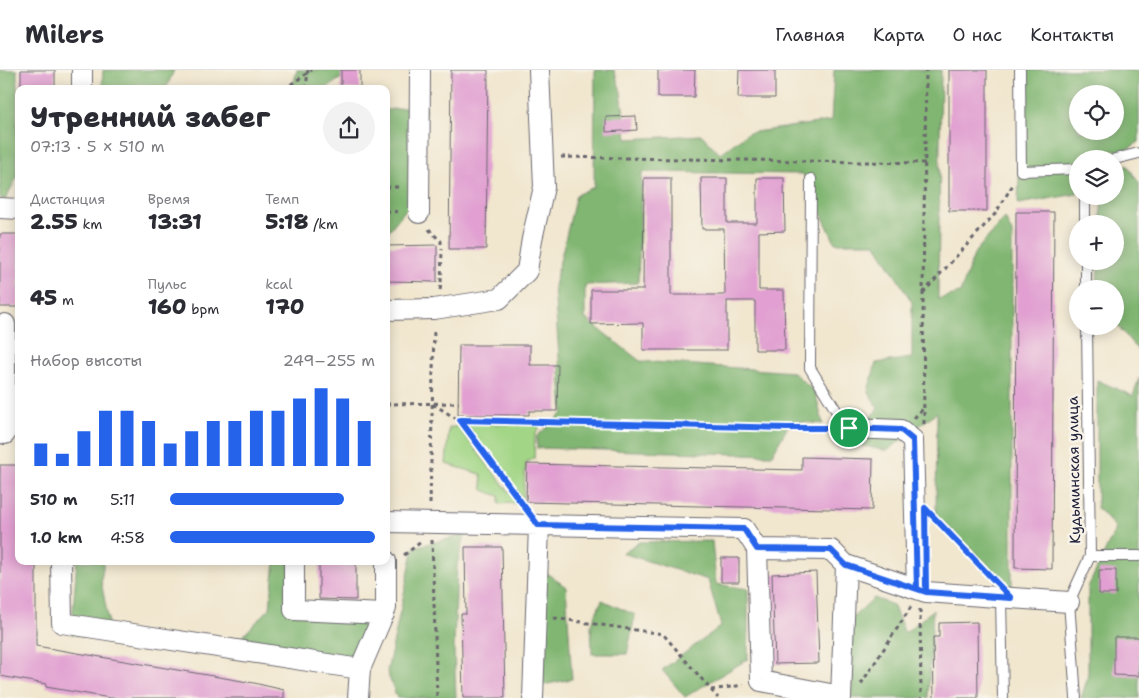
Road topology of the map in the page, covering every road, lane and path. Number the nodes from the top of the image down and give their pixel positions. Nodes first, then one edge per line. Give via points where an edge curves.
1 (82, 70) edge
2 (312, 70) edge
3 (420, 70) edge
4 (539, 70) edge
5 (926, 70) edge
6 (1020, 70) edge
7 (307, 72) edge
8 (82, 85) edge
9 (289, 85) edge
10 (306, 85) edge
11 (1139, 153) edge
12 (543, 157) junction
13 (1124, 157) edge
14 (924, 163) junction
15 (1069, 170) edge
16 (1021, 171) junction
17 (811, 180) dead end
18 (0, 208) edge
19 (15, 209) edge
20 (419, 213) dead end
21 (442, 248) dead end
22 (923, 292) junction
23 (434, 309) junction
24 (390, 310) edge
25 (8, 324) edge
26 (1087, 335) edge
27 (432, 403) junction
28 (458, 403) dead end
29 (390, 404) edge
30 (460, 420) junction
31 (924, 426) dead end
32 (849, 428) junction
33 (8, 434) edge
34 (932, 515) dead end
35 (390, 522) edge
36 (430, 523) junction
37 (538, 525) junction
38 (757, 549) junction
39 (1090, 556) junction
40 (1139, 556) edge
41 (61, 565) edge
42 (294, 565) edge
43 (386, 565) edge
44 (846, 565) junction
45 (917, 589) junction
46 (1006, 598) junction
47 (1068, 602) junction
48 (384, 614) junction
49 (536, 615) junction
50 (360, 669) junction
51 (761, 681) junction
52 (860, 686) dead end
53 (711, 690) junction
54 (841, 697) edge
55 (358, 698) edge
56 (437, 698) edge
57 (533, 698) edge
58 (718, 698) edge
59 (921, 698) edge
60 (1003, 698) edge
61 (1076, 698) edge

1 - 8 street
2 - 7 path
3 - 20 street
4 - 12 street
5 - 14 path
6 - 16 lane
7 - 9 path
7 - 10 path
11 - 13 lane
12 - 14 path
12 - 23 street via 544,187 527,271 499,299
14 - 22 path
15 - 16 lane
16 - 22 path via 995,214
17 - 32 lane via 810,368
18 - 19 street
21 - 23 path via 441,285
22 - 31 path
23 - 24 street
23 - 27 path
25 - 33 street
26 - 39 lane, Кудьминская улица
27 - 28 path
27 - 29 path
27 - 30 path
27 - 36 path
30 - 32 path
30 - 37 path
32 - 45 street via 901,430 913,440
34 - 46 path
35 - 36 street
36 - 37 street
36 - 56 path via 434,548
37 - 38 street via 744,529
37 - 49 street
38 - 44 street via 831,550
38 - 51 street
39 - 40 lane
39 - 47 lane, Кудьминская улица
41 - 50 street via 62,623
42 - 48 street via 294,610
43 - 48 street
44 - 45 street
44 - 54 street
45 - 46 street
46 - 47 street
46 - 60 lane
47 - 61 lane
48 - 50 street
49 - 53 path via 662,634
49 - 57 street
50 - 55 street
51 - 53 path
51 - 54 street
52 - 59 path via 911,607 920,605
53 - 58 path

